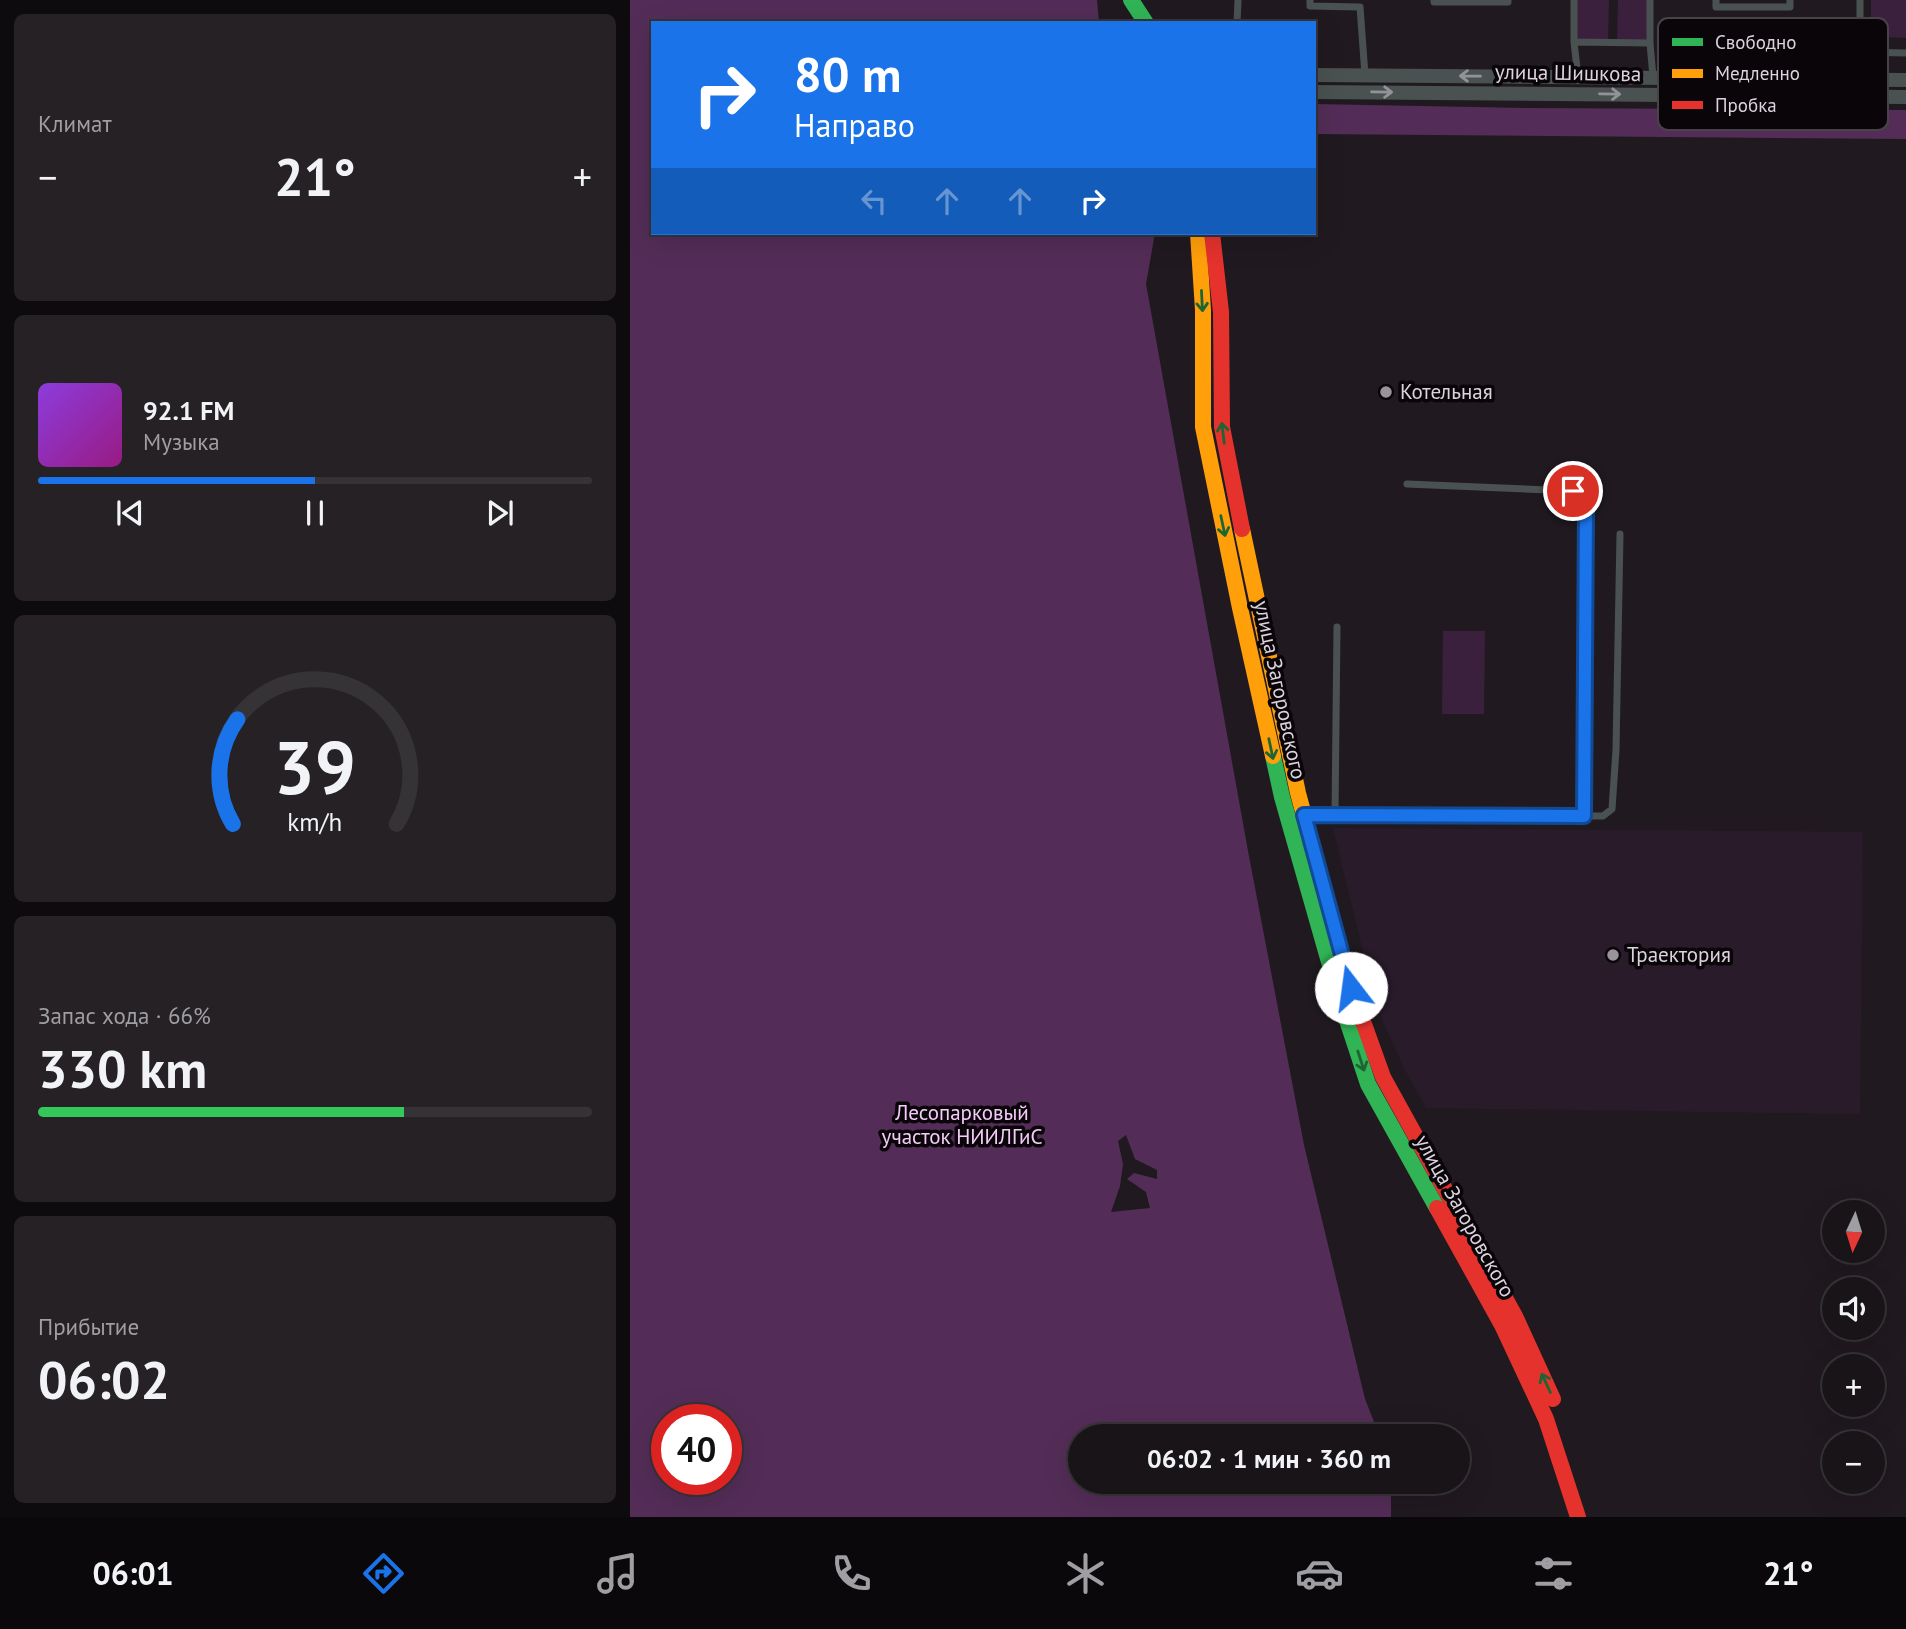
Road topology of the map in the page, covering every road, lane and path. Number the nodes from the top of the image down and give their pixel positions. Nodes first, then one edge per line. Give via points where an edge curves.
1 (1131, 0) edge
2 (1237, 0) edge
3 (1310, 0) edge
4 (1434, 0) edge
5 (1508, 0) edge
6 (1574, 0) edge
7 (1650, 0) edge
8 (1716, 0) edge
9 (1790, 0) edge
10 (1860, 0) edge
11 (1148, 15) edge
12 (1860, 18) edge
13 (1237, 21) edge
14 (1574, 42) junction
15 (1650, 43) junction
16 (1888, 53) edge
17 (1906, 53) edge
18 (1316, 75) edge
19 (1365, 75) junction
20 (1578, 77) junction
21 (1654, 78) junction
22 (1658, 78) edge
23 (1888, 80) edge
24 (1906, 80) edge
25 (1316, 92) edge
26 (1658, 95) edge
27 (1888, 97) edge
28 (1906, 97) edge
29 (1198, 235) edge
30 (1212, 235) edge
31 (1407, 484) dead end
32 (1620, 534) dead end
33 (1337, 627) dead end
34 (1304, 815) junction
35 (1335, 815) junction
36 (1584, 816) junction
37 (1577, 1517) edge
38 (1592, 1517) edge

1 - 11 street
2 - 13 lane
3 - 19 lane via 1310,6 1360,7
4 - 5 lane
6 - 14 lane
7 - 15 lane
8 - 9 lane via 1716,7 1790,7
10 - 12 lane
14 - 15 lane
14 - 20 lane
15 - 21 lane
16 - 17 lane
18 - 19 street, улица Шишкова
20 -> 19 street, улица Шишкова
20 - 21 street, улица Шишкова
21 - 22 street, улица Шишкова
23 - 24 street, улица Шишкова
25 -> 26 street, улица Шишкова
27 -> 28 street, улица Шишкова
29 -> 37 street, улица Загоровского via 1203,427 1282,797 1337,990 1368,1084 1502,1325 1546,1419
34 -> 30 street, улица Загоровского via 1222,427 1221,312
31 - 36 lane via 1573,491 1584,499
32 - 36 lane via 1612,809 1603,816
33 - 35 lane
34 - 35 lane
38 -> 34 street, улица Загоровского via 1560,1414 1515,1316 1383,1077 1351,988
35 - 36 lane

